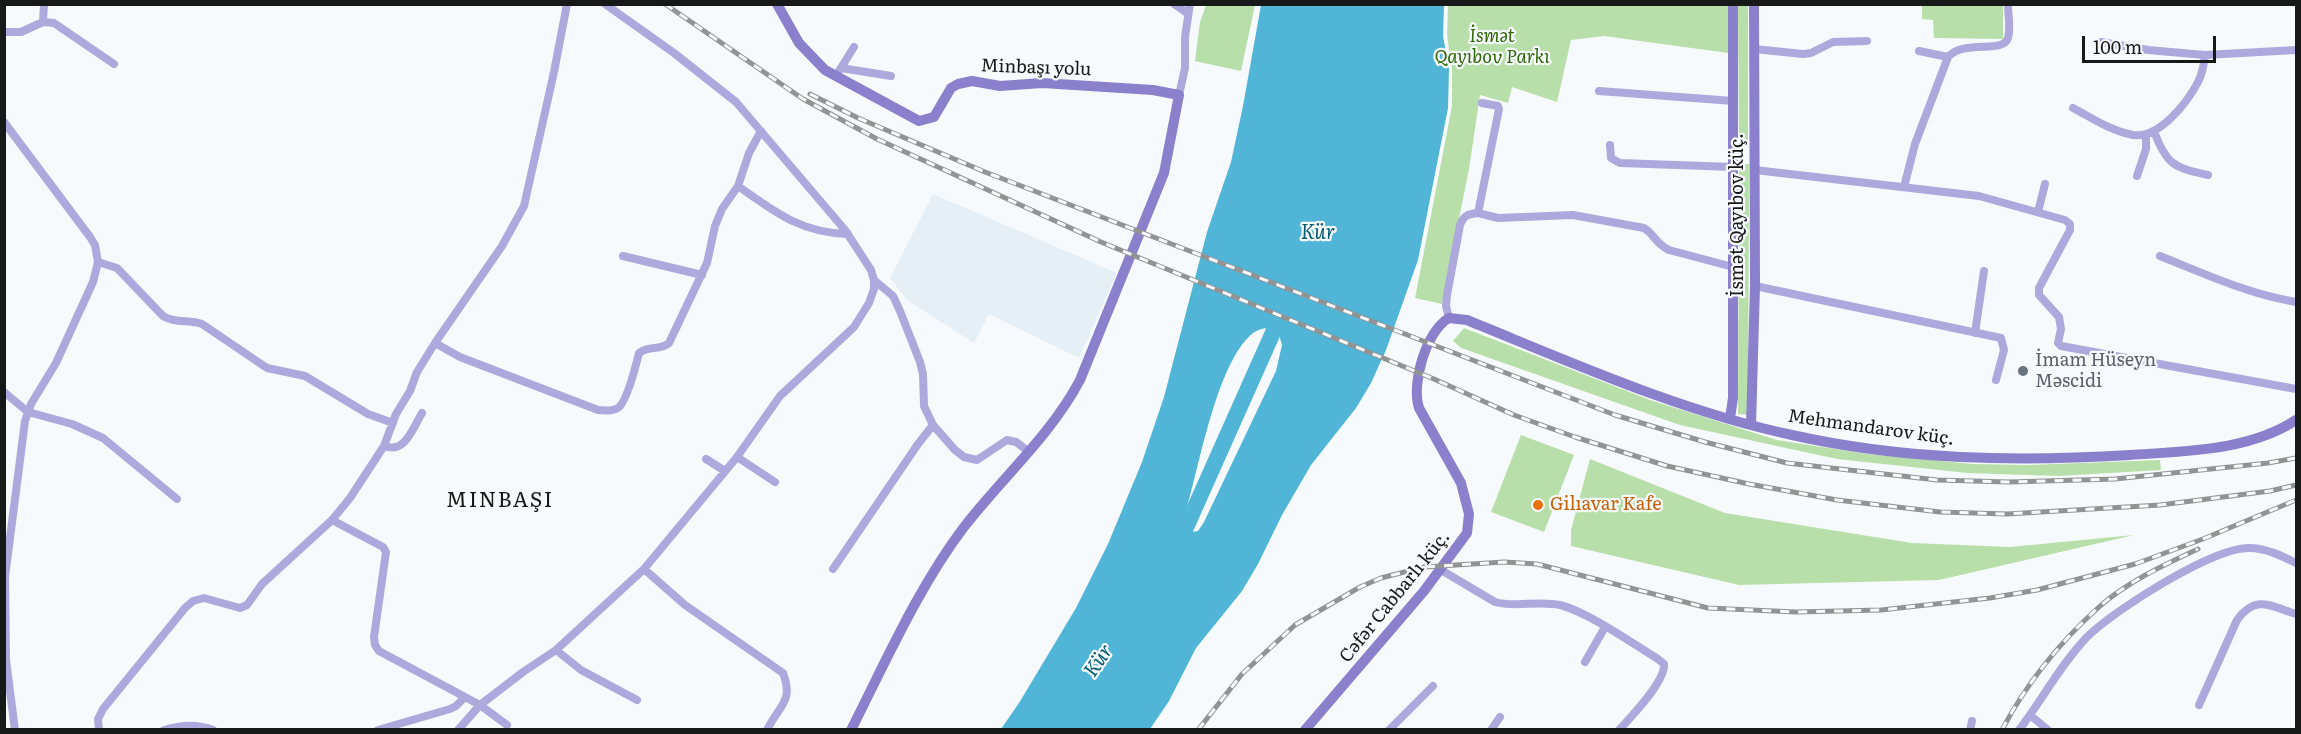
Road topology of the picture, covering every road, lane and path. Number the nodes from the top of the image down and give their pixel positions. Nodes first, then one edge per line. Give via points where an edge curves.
1 (44, 4) edge
2 (567, 4) edge
3 (605, 4) edge
4 (777, 4) edge
5 (1174, 4) edge
6 (1733, 4) edge
7 (1754, 4) edge
8 (2008, 4) edge
9 (1189, 9) edge
10 (43, 22) junction
11 (4, 32) edge
12 (1867, 41) dead end
13 (2101, 42) dead end
14 (854, 47) dead end
15 (1754, 49) junction
16 (2296, 50) edge
17 (1919, 51) dead end
18 (2205, 55) junction
19 (1948, 57) junction
20 (114, 64) dead end
21 (838, 72) junction
22 (891, 76) dead end
23 (1599, 91) dead end
24 (1179, 95) junction
25 (1733, 101) junction
26 (1482, 103) dead end
27 (2073, 108) dead end
28 (4, 122) edge
29 (761, 131) junction
30 (2150, 133) junction
31 (1610, 146) dead end
32 (1754, 158) junction
33 (1733, 162) junction
34 (1755, 170) junction
35 (2208, 175) dead end
36 (2137, 176) dead end
37 (2045, 184) dead end
38 (738, 186) junction
39 (1904, 187) junction
40 (2038, 212) junction
41 (1478, 213) junction
42 (848, 234) junction
43 (2160, 255) dead end
44 (623, 256) dead end
45 (98, 262) junction
46 (1733, 267) junction
47 (1984, 271) dead end
48 (702, 275) junction
49 (874, 280) junction
50 (1755, 286) junction
51 (2296, 302) edge
52 (1449, 318) junction
53 (1975, 333) junction
54 (435, 343) junction
55 (1996, 380) dead end
56 (2296, 389) edge
57 (4, 392) edge
58 (28, 412) junction
59 (422, 413) dead end
60 (1730, 418) junction
61 (2296, 420) edge
62 (393, 423) junction
63 (933, 425) junction
64 (1751, 425) junction
65 (384, 446) junction
66 (1028, 452) junction
67 (737, 457) junction
68 (706, 459) dead end
69 (725, 471) junction
70 (775, 482) dead end
71 (177, 499) dead end
72 (332, 520) junction
73 (2296, 563) edge
74 (644, 569) junction
75 (833, 569) dead end
76 (1441, 570) junction
77 (2296, 614) edge
78 (5, 619) edge
79 (1605, 627) junction
80 (556, 650) junction
81 (1585, 662) dead end
82 (1433, 686) dead end
83 (464, 698) junction
84 (637, 700) dead end
85 (480, 705) junction
86 (2199, 705) dead end
87 (2030, 716) junction
88 (1500, 717) dead end
89 (507, 725) dead end
90 (15, 729) edge
91 (99, 729) edge
92 (164, 729) edge
93 (213, 729) edge
94 (378, 729) edge
95 (458, 729) edge
96 (767, 729) edge
97 (851, 729) edge
98 (1305, 729) edge
99 (1389, 729) edge
100 (1491, 729) edge
101 (1619, 729) edge
102 (2019, 729) edge
103 (2048, 729) edge

1 - 10 street
2 - 54 street via 524,206 502,246
3 - 29 street via 715,84
4 - 21 street, Minbaşı yolu via 814,61
5 - 9 street
6 - 25 street, İsmət Qayıbov küç.
7 - 15 street, İsmət Qayıbov küç.
8 - 19 street via 2006,43 1959,48
9 - 24 street
10 - 11 street via 21,32
10 - 20 street via 60,26
12 - 15 street via 1833,42 1803,54
13 - 18 street
14 - 21 street
15 - 32 street, İsmət Qayıbov küç.
16 - 18 street
17 - 19 street
18 - 30 street via 2198,83 2176,112
19 - 39 street via 1918,135
21 - 22 street
21 - 24 street, Minbaşı yolu via 919,121 934,117 951,88 972,81 1000,86 1032,82 1153,90
23 - 25 street
24 - 66 street via 1164,173 1090,359 1072,394
25 - 33 street, İsmət Qayıbov küç.
26 - 41 street via 1499,109
27 - 30 street via 2111,129 2134,135
28 - 45 street via 90,237
29 - 38 street
29 - 42 street
30 - 35 street via 2168,159 2182,169
30 - 36 street
31 - 33 street via 1611,158 1620,163
32 - 33 street
32 - 34 street, İsmət Qayıbov küç.
33 - 46 street, İsmət Qayıbov küç.
34 - 39 street
34 - 50 street, İsmət Qayıbov küç.
37 - 40 street
38 - 42 street via 805,228
38 - 48 street via 715,226
39 - 40 street via 1979,196
40 - 56 street via 2070,224 2038,295 2059,317 2061,346
41 - 46 street via 1498,218 1573,215 1644,228 1669,250
41 - 52 street via 1464,217 1460,225 1447,295
42 - 49 street
43 - 51 street via 2263,296
44 - 48 street
45 - 58 street via 93,282 56,363
45 - 62 street via 117,267 171,321 202,324 267,368 305,376 368,414
46 - 60 street, İsmət Qayıbov küç.
47 - 53 street
48 - 54 street via 669,343 639,353 623,401 618,408 608,411 460,357
49 - 63 street via 893,296 900,311 920,362 924,406
49 - 67 street via 869,303 854,327 789,386
50 - 53 street
50 - 64 street, İsmət Qayıbov küç.
52 - 60 street, Mehmandarov küç. via 1467,320 1590,370
52 - 76 street, Cəfər Cabbarlı küç. via 1436,328 1415,389 1419,408 1461,483 1469,514 1467,533
53 - 55 street via 2001,338 2004,343
54 - 62 street
57 - 58 street
58 - 71 street via 92,431
58 - 78 street via 5,577
59 - 65 street via 404,443 398,448
60 - 64 street, Mehmandarov küç.
61 - 64 street, Mehmandarov küç. via 2259,437 2209,448 2039,459 1959,457 1842,445
62 - 65 street
63 - 66 street via 964,457 977,460 1007,440
63 - 75 street
65 - 72 street
66 - 97 street via 946,552
67 - 69 street
67 - 70 street
68 - 69 street
69 - 74 street
72 - 83 street via 386,552 375,645
72 - 91 street via 262,585 247,605 240,608 204,598 185,608 103,709
73 - 87 street via 2260,548 2248,548 2224,553 2172,578 2125,606 2086,638
74 - 80 street
74 - 96 street via 685,605 783,673 788,692
76 - 79 street via 1495,602 1561,605
76 - 98 street, Cəfər Cabbarlı küç.
77 - 86 street via 2264,604 2245,610
78 - 90 street
79 - 81 street
79 - 101 street via 1664,664 1663,674
80 - 84 street via 580,670
80 - 85 street
82 - 99 street
83 - 85 street
83 - 94 street via 450,709
85 - 89 street
85 - 95 street
87 - 102 street
87 - 103 street
88 - 100 street
92 - 93 street via 187,725

